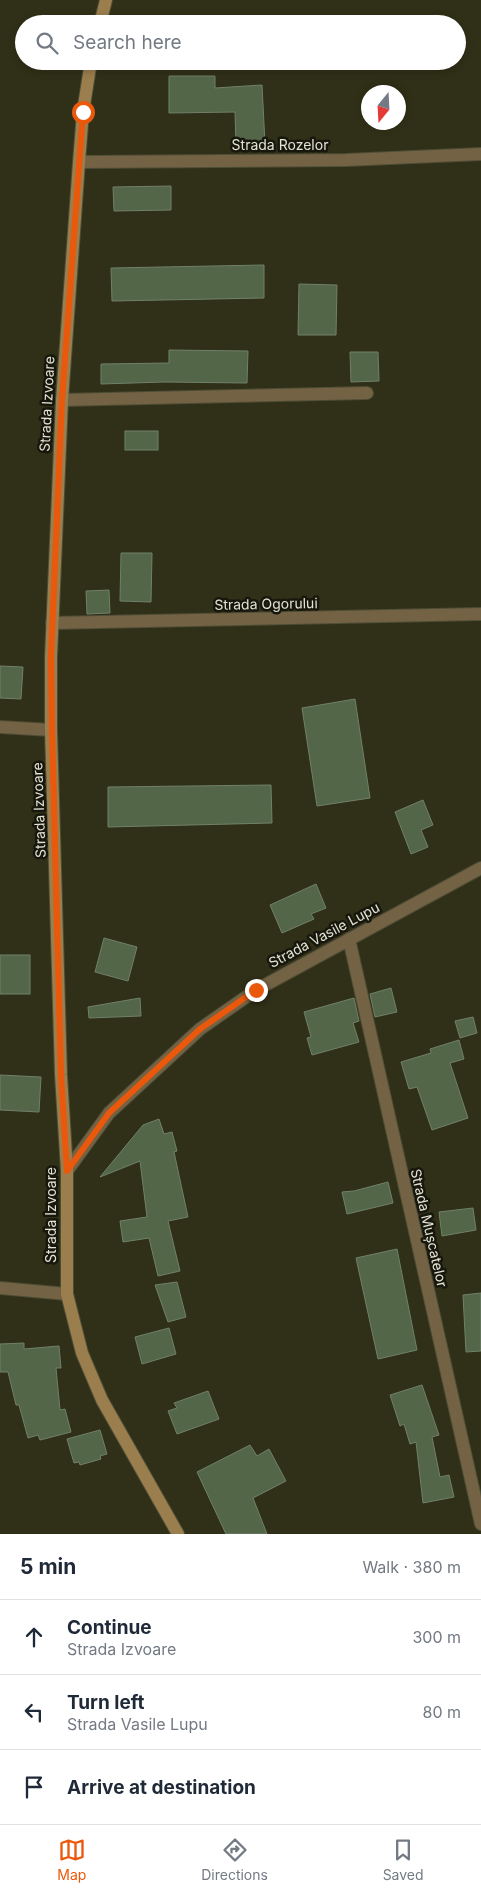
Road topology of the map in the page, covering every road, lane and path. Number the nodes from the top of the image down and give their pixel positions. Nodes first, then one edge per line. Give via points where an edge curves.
1 (106, 0) edge
2 (102, 15) edge
3 (90, 70) edge
4 (481, 154) edge
5 (78, 162) junction
6 (367, 393) dead end
7 (62, 400) junction
8 (481, 614) edge
9 (52, 623) junction
10 (0, 728) edge
11 (52, 730) junction
12 (481, 868) edge
13 (349, 939) junction
14 (67, 1171) junction
15 (0, 1288) edge
16 (67, 1294) junction
17 (481, 1524) edge
18 (178, 1534) edge

1 - 2 main road
3 - 5 main road, Strada Izvoare
4 - 5 street, Strada Rozelor via 346,160
5 - 7 main road, Strada Izvoare
6 - 7 street
7 - 9 main road, Strada Izvoare
8 - 9 street, Strada Ogorului
9 - 11 main road, Strada Izvoare
10 - 11 street
11 - 14 main road, Strada Izvoare via 61,1075
12 - 13 street, Strada Vasile Lupu
13 - 14 street, Strada Vasile Lupu via 256,990 200,1029 109,1113
13 - 17 street, Strada Mușcatelor
14 - 16 main road, Strada Izvoare
15 - 16 street
16 - 18 main road, Strada Izvoare via 82,1353 102,1400

